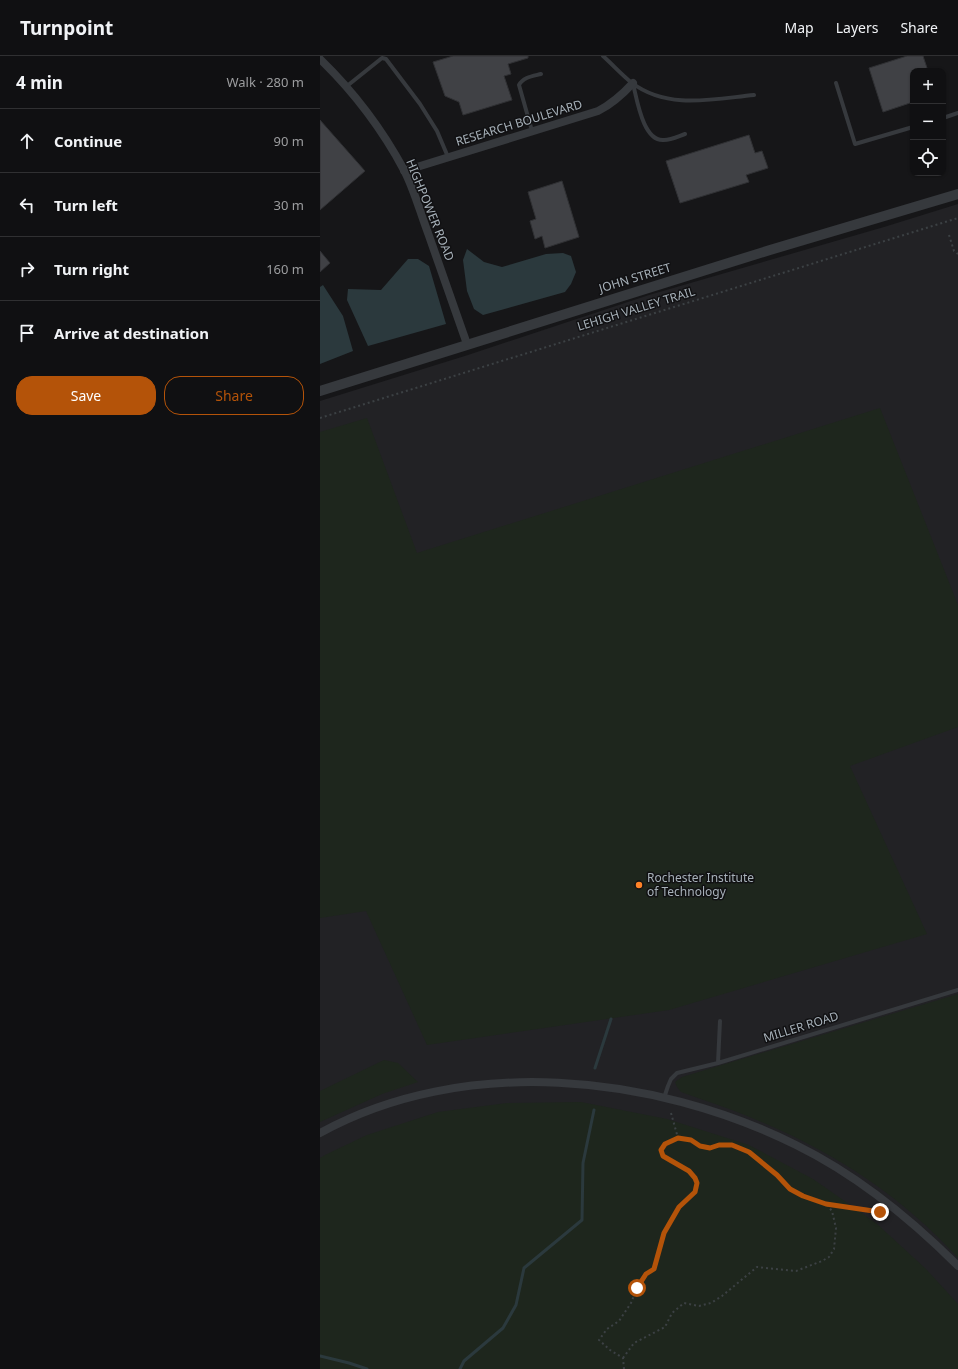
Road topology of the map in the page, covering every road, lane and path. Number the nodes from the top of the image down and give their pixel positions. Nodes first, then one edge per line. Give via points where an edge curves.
1 (603, 56) edge
2 (320, 59) edge
3 (541, 74) dead end
4 (633, 83) junction
5 (836, 83) dead end
6 (347, 86) junction
7 (754, 94) dead end
8 (958, 113) edge
9 (946, 117) edge
10 (910, 128) edge
11 (532, 132) junction
12 (685, 134) dead end
13 (448, 157) junction
14 (404, 171) junction
15 (958, 194) edge
16 (958, 218) edge
17 (948, 235) dead end
18 (958, 254) edge
19 (467, 344) junction
20 (320, 391) edge
21 (320, 418) edge
22 (958, 990) edge
23 (720, 1021) dead end
24 (718, 1063) junction
25 (664, 1098) junction
26 (672, 1113) dead end
27 (320, 1133) edge
28 (678, 1138) junction
29 (826, 1204) junction
30 (880, 1212) dead end
31 (958, 1266) edge
32 (623, 1358) junction
33 (624, 1369) edge

1 - 4 lane
2 - 6 street, HIGHPOWER ROAD
3 - 11 lane via 527,78 519,85
4 - 7 lane via 656,96 682,101
4 - 11 street, RESEARCH BOULEVARD via 609,106
4 - 12 lane via 642,118 652,136 663,141
5 - 10 lane via 855,144
6 - 13 lane via 382,58 386,59 437,131
6 - 14 street, HIGHPOWER ROAD via 379,130
8 - 9 lane
11 - 13 street, RESEARCH BOULEVARD
13 - 14 street, RESEARCH BOULEVARD
14 - 19 street, HIGHPOWER ROAD
15 - 19 street, JOHN STREET
16 - 21 path, LEHIGH VALLEY TRAIL
17 - 18 path via 954,251
19 - 20 street, JOHN STREET
22 - 24 lane, MILLER ROAD
23 - 24 lane
24 - 25 lane, MILLER ROAD via 677,1073 671,1079
25 - 27 street via 581,1085 522,1082 479,1085 435,1091 387,1104
25 - 31 street via 759,1128 828,1163 860,1182 899,1212
26 - 28 path
28 - 29 path via 710,1148 732,1145 749,1152 790,1189
28 - 32 path via 665,1144 661,1150 663,1156 689,1171 695,1178 695,1192 679,1207 664,1233 654,1269 646,1274 619,1321 607,1329 598,1340
29 - 30 path
29 - 32 path via 832,1211 836,1228 834,1249 829,1256 796,1271 757,1267 711,1303 698,1306 684,1303 672,1313 665,1327 634,1343
32 - 33 path

